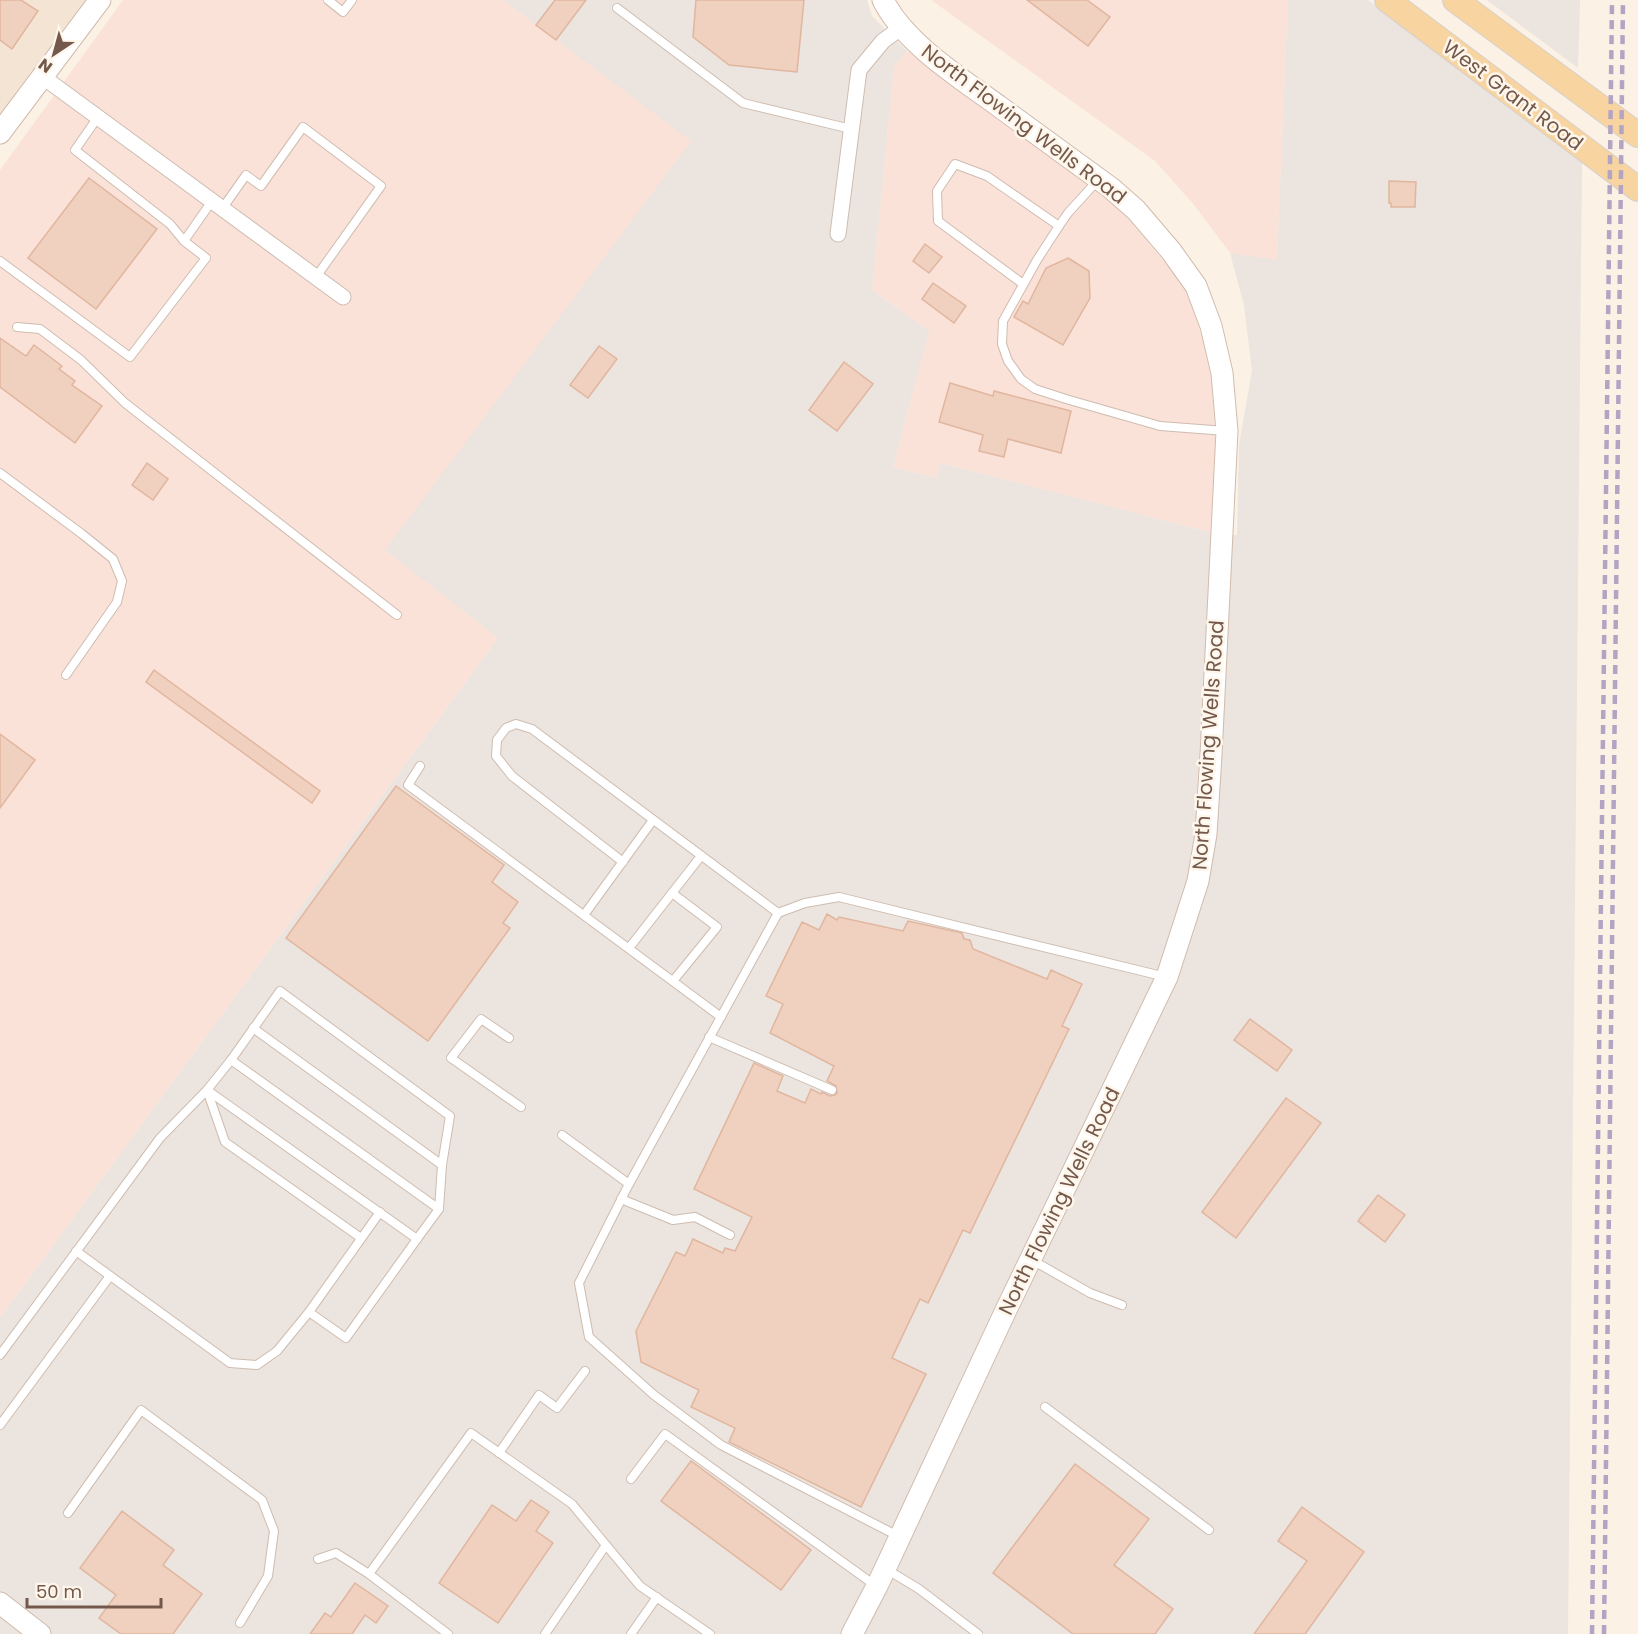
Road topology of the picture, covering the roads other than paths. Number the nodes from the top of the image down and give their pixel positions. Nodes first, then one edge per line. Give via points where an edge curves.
1 (328, 0) edge
2 (352, 0) edge
3 (883, 0) edge
4 (1387, 0) edge
5 (1455, 0) edge
6 (92, 3) edge
7 (617, 8) dead end
8 (902, 27) junction
9 (43, 77) junction
10 (98, 117) junction
11 (851, 129) junction
12 (0, 133) edge
13 (1637, 133) edge
14 (1099, 179) junction
15 (1638, 189) edge
16 (217, 205) junction
17 (1059, 226) junction
18 (838, 234) dead end
19 (184, 241) junction
20 (0, 261) edge
21 (316, 278) junction
22 (1023, 284) junction
23 (343, 297) dead end
24 (16, 327) dead end
25 (1227, 431) junction
26 (0, 473) edge
27 (398, 615) dead end
28 (66, 675) dead end
29 (420, 766) dead end
30 (653, 820) junction
31 (701, 856) junction
32 (623, 862) junction
33 (672, 893) junction
34 (778, 912) junction
35 (584, 915) junction
36 (629, 948) junction
37 (1167, 977) junction
38 (673, 981) junction
39 (721, 1017) junction
40 (254, 1028) junction
41 (509, 1038) dead end
42 (709, 1038) junction
43 (231, 1060) junction
44 (207, 1090) junction
45 (832, 1090) dead end
46 (521, 1107) dead end
47 (562, 1135) dead end
48 (442, 1166) junction
49 (629, 1184) junction
50 (621, 1199) junction
51 (439, 1209) junction
52 (380, 1212) junction
53 (730, 1235) dead end
54 (361, 1238) junction
55 (417, 1239) junction
56 (76, 1251) junction
57 (1031, 1260) junction
58 (110, 1276) junction
59 (1122, 1305) dead end
60 (309, 1312) junction
61 (0, 1354) edge
62 (585, 1371) dead end
63 (1045, 1407) dead end
64 (0, 1425) edge
65 (499, 1453) junction
66 (631, 1479) dead end
67 (68, 1513) dead end
68 (1209, 1530) dead end
69 (900, 1537) junction
70 (606, 1545) junction
71 (318, 1559) dead end
72 (369, 1574) junction
73 (881, 1577) junction
74 (657, 1597) junction
75 (0, 1603) edge
76 (240, 1623) dead end
77 (36, 1633) edge
78 (448, 1634) edge
79 (545, 1634) edge
80 (631, 1634) edge
81 (710, 1634) edge
82 (852, 1634) edge
83 (978, 1634) edge

1 - 2 lane via 343,12
3 - 8 street, North Flowing Wells Road
4 - 15 main road, West Grant Road
5 - 13 main road, West Grant Road
6 - 9 street
7 - 11 lane via 743,103
8 - 11 street via 883,41 859,70
8 - 14 street, North Flowing Wells Road via 948,70
9 - 10 street
9 - 12 street
10 - 16 street
10 - 19 lane via 75,150 170,224
11 - 18 street
14 - 17 lane
14 - 25 street, North Flowing Wells Road via 1136,210 1196,286 1222,373
16 - 19 lane
16 - 21 street
16 - 21 lane via 246,175 261,186 303,127 381,186
17 - 22 lane
17 - 22 lane via 987,176 955,164 937,191 938,221
19 - 20 lane via 206,258 130,357
21 - 23 street
22 - 25 lane via 1003,321 1002,344 1021,379 1035,389 1150,423
24 - 27 lane via 40,329 81,360 125,403
25 - 37 street, North Flowing Wells Road via 1206,834 1198,881
26 - 28 lane via 113,559 122,581 117,602
29 - 35 lane via 408,785
30 - 31 lane
30 - 32 lane
30 - 32 lane via 532,729 516,724 501,734 496,756 512,776
31 - 33 lane
31 - 34 lane
32 - 35 lane
33 - 36 lane
33 - 38 lane via 717,927
34 - 37 lane via 839,897
34 - 39 lane
35 - 36 lane
36 - 38 lane
37 - 57 street, North Flowing Wells Road
38 - 39 lane
39 - 42 lane
40 - 43 lane
40 - 48 lane
40 - 48 lane via 280,991 290,998 450,1116
41 - 46 lane via 481,1018 451,1058
42 - 45 lane
42 - 49 lane
43 - 44 lane
43 - 51 lane
44 - 52 lane
44 - 54 lane via 225,1142
44 - 56 lane via 160,1138
47 - 49 lane
48 - 51 lane
49 - 50 lane
50 - 53 lane via 673,1220 695,1217
50 - 69 lane via 579,1283 589,1337 654,1395 721,1445
51 - 55 lane
52 - 54 lane
52 - 55 lane
54 - 60 lane
55 - 60 lane via 346,1338
56 - 58 lane
56 - 61 lane
57 - 59 lane via 1090,1293
57 - 69 street, North Flowing Wells Road
58 - 60 lane via 231,1363 257,1365 278,1351
58 - 64 lane
62 - 65 lane via 557,1408 539,1395
63 - 68 lane
65 - 70 lane via 572,1504
65 - 72 lane via 471,1433
66 - 73 lane via 665,1434
67 - 76 lane via 141,1410 262,1500 274,1531 268,1576
69 - 73 street, North Flowing Wells Road
70 - 74 lane via 640,1586
70 - 79 lane
71 - 72 lane via 336,1553
72 - 78 lane
73 - 82 street, North Flowing Wells Road
73 - 83 lane via 919,1589
74 - 80 lane
74 - 81 lane
75 - 77 street

